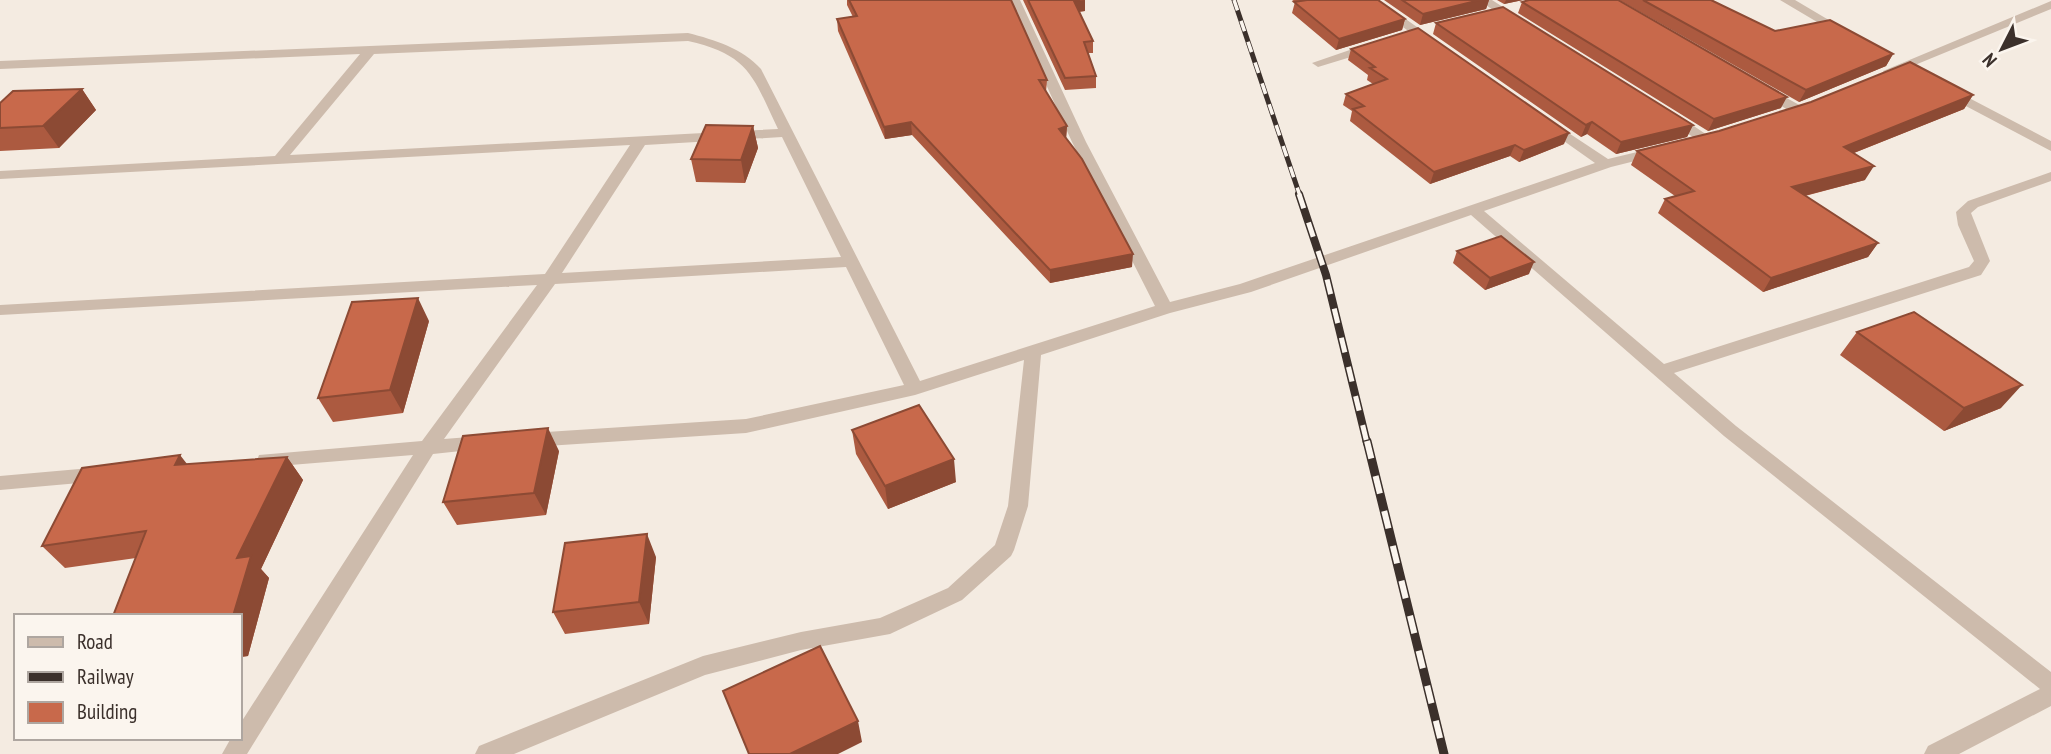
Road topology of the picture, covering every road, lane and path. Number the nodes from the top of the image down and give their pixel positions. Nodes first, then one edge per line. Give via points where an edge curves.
1 (1014, 0) edge
2 (1371, 0) edge
3 (1484, 0) edge
4 (1786, 0) edge
5 (2044, 4) edge
6 (1526, 6) edge
7 (1503, 12) junction
8 (1478, 17) edge
9 (1525, 26) edge
10 (1856, 39) edge
11 (1380, 44) edge
12 (1439, 47) edge
13 (370, 50) junction
14 (1318, 63) dead end
15 (0, 65) edge
16 (1879, 75) edge
17 (1750, 82) edge
18 (1937, 85) edge
19 (1661, 110) edge
20 (1539, 117) edge
21 (1772, 118) edge
22 (786, 133) junction
23 (640, 141) junction
24 (2051, 147) edge
25 (279, 160) junction
26 (1606, 164) junction
27 (0, 175) edge
28 (2051, 176) edge
29 (1473, 209) junction
30 (849, 262) junction
31 (550, 279) junction
32 (1165, 309) junction
33 (0, 310) edge
34 (1033, 352) junction
35 (1661, 372) junction
36 (915, 389) junction
37 (428, 447) junction
38 (248, 462) edge
39 (124, 472) edge
40 (0, 483) edge
41 (2051, 685) edge
42 (2051, 695) edge
43 (234, 754) edge
44 (488, 754) edge
45 (1936, 754) edge

1 - 32 street via 1079,142
2 - 12 street
3 - 7 street
4 - 10 street
5 - 16 street
6 - 7 street
7 - 8 street
7 - 9 street
11 - 14 street
13 - 15 street
13 - 22 street via 688,37 732,50 755,69
13 - 25 street
17 - 21 street via 1804,107
18 - 24 street
19 - 26 street via 1713,137
20 - 26 street
22 - 23 street
22 - 30 street
23 - 25 street
23 - 31 street
25 - 27 street
26 - 29 street
28 - 35 street via 1973,204 1963,212 1982,261 1975,271
29 - 32 street via 1245,288
29 - 35 street
30 - 31 street
30 - 36 street
31 - 33 street
31 - 37 street
32 - 34 street
34 - 36 street
34 - 44 street via 1018,506 1004,550 956,594 882,627 801,641 703,666
35 - 41 street
36 - 37 street via 747,426
37 - 38 street
37 - 43 street
39 - 40 street
42 - 45 street

